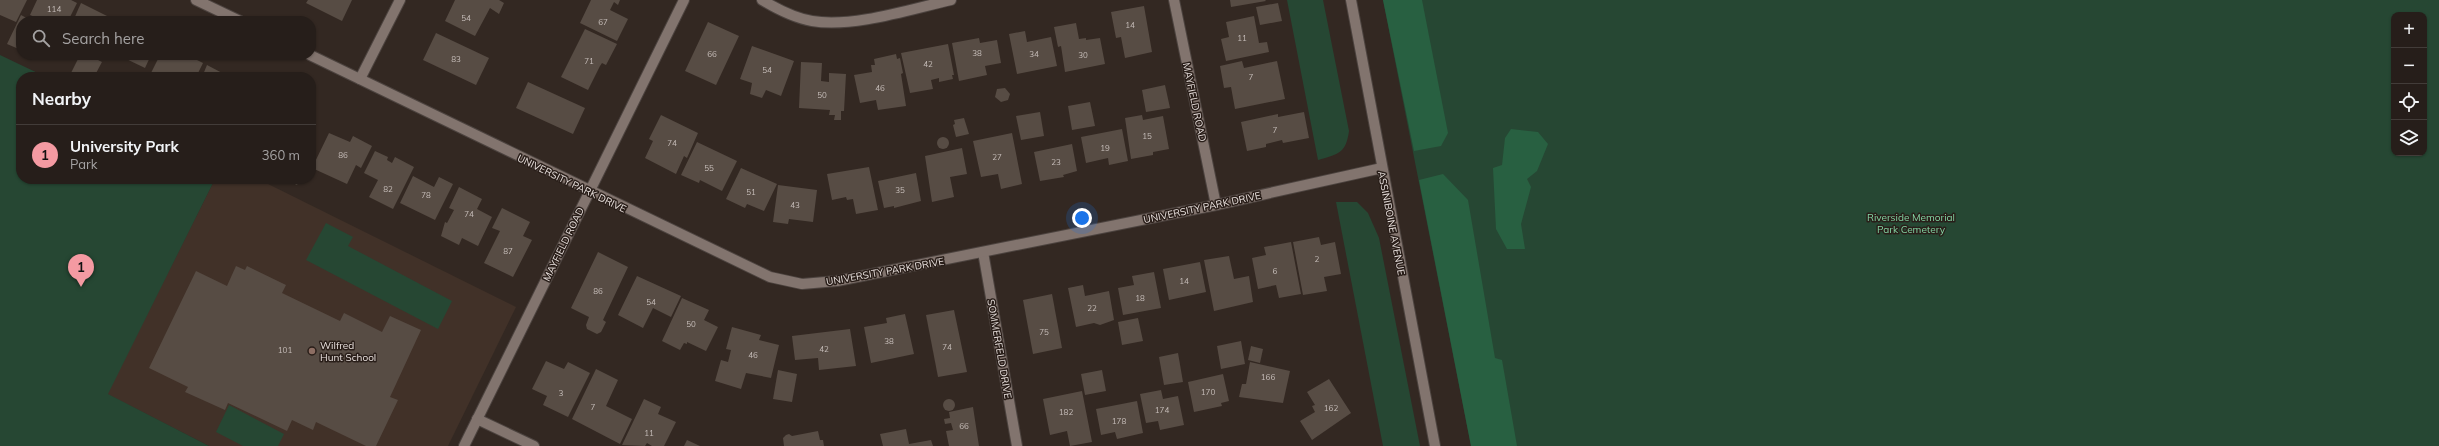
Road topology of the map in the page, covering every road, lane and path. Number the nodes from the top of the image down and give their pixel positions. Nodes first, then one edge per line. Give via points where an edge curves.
1 (196, 0) edge
2 (400, 0) edge
3 (684, 0) edge
4 (762, 0) edge
5 (951, 0) edge
6 (1174, 0) edge
7 (1350, 0) edge
8 (230, 16) edge
9 (316, 58) edge
10 (360, 80) junction
11 (1382, 168) junction
12 (590, 191) junction
13 (1216, 205) junction
14 (982, 252) junction
15 (477, 419) junction
16 (464, 446) edge
17 (534, 446) edge
18 (1017, 446) edge
19 (1435, 446) edge

1 - 8 street
2 - 10 street
3 - 12 street, MAYFIELD ROAD
4 - 5 street via 778,10 812,21 846,22
6 - 13 street, MAYFIELD ROAD
7 - 11 street, ASSINIBOINE AVENUE
9 - 10 street, UNIVERSITY PARK DRIVE
10 - 12 street, UNIVERSITY PARK DRIVE
11 - 13 street, UNIVERSITY PARK DRIVE
11 - 19 street, ASSINIBOINE AVENUE
12 - 14 street, UNIVERSITY PARK DRIVE via 770,277 802,284 837,281
12 - 15 street, MAYFIELD ROAD
13 - 14 street, UNIVERSITY PARK DRIVE
14 - 18 street, SOMMERFELD DRIVE
15 - 16 street, MAYFIELD ROAD
15 - 17 street

